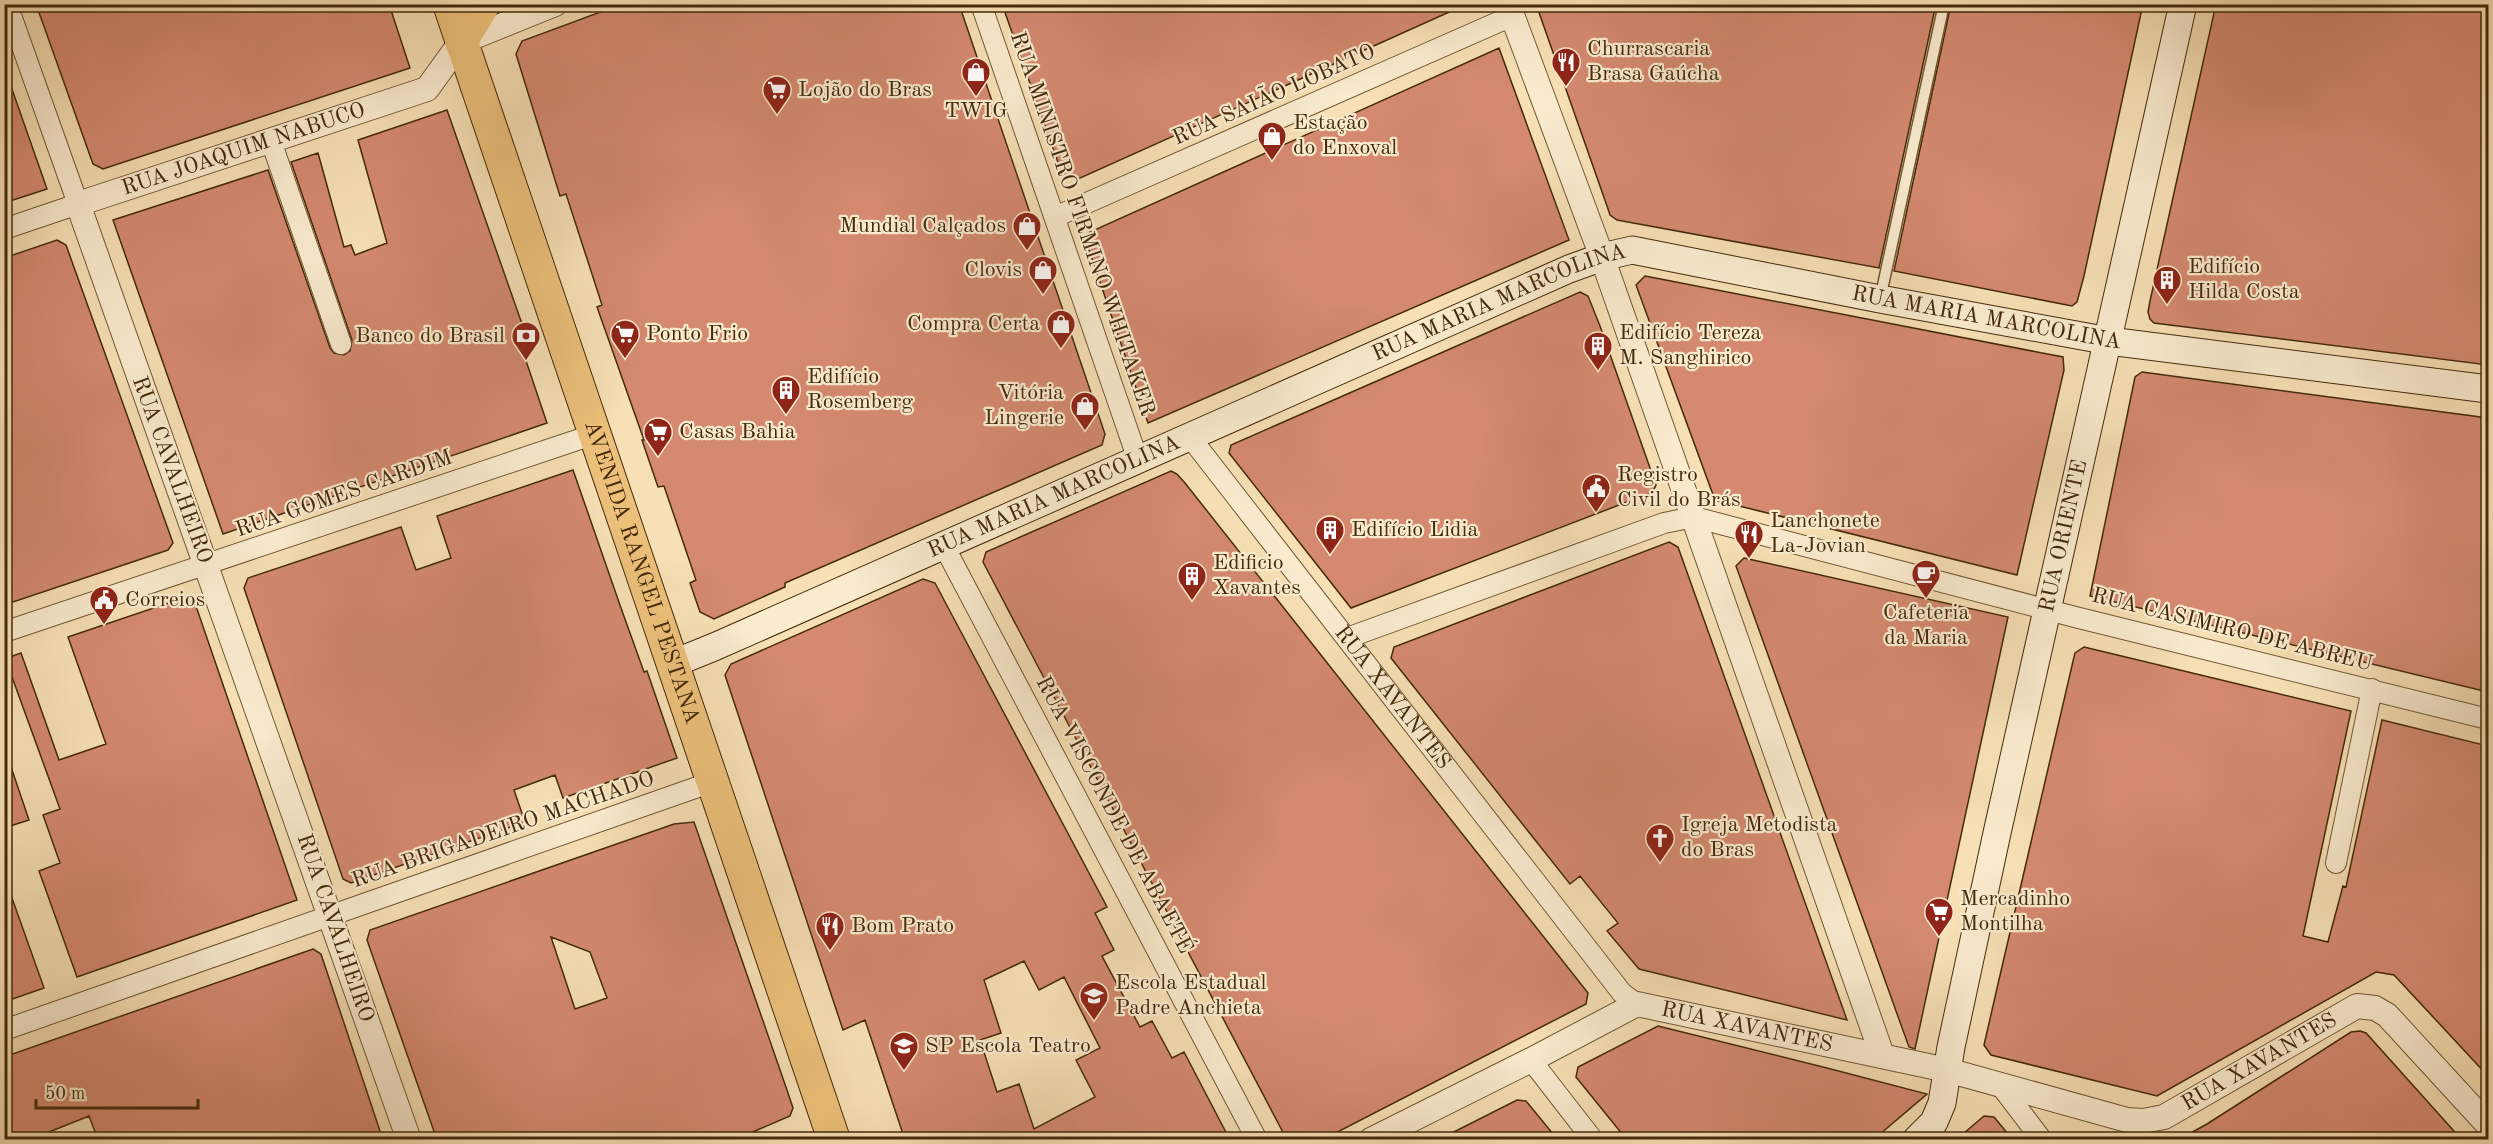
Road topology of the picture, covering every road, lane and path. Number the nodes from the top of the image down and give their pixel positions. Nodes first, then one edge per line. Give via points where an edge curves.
1 (7, 4) edge
2 (449, 4) edge
3 (484, 4) edge
4 (555, 4) edge
5 (981, 4) edge
6 (1944, 4) edge
7 (2183, 4) edge
8 (1510, 10) edge
9 (461, 42) junction
10 (271, 141) junction
11 (78, 204) junction
12 (1055, 217) junction
13 (4, 229) edge
14 (1602, 257) junction
15 (1880, 299) junction
16 (2109, 341) junction
17 (341, 344) dead end
18 (2488, 389) edge
19 (595, 434) junction
20 (1190, 437) junction
21 (1138, 460) junction
22 (1694, 517) junction
23 (944, 546) junction
24 (206, 565) junction
25 (2047, 609) junction
26 (4, 632) edge
27 (1347, 638) junction
28 (672, 664) junction
29 (2372, 689) junction
30 (2488, 719) edge
31 (712, 782) junction
32 (2336, 863) dead end
33 (330, 915) junction
34 (1636, 1004) junction
35 (4, 1030) edge
36 (1882, 1055) junction
37 (1531, 1060) junction
38 (1947, 1070) junction
39 (2000, 1085) junction
40 (2488, 1125) edge
41 (826, 1137) edge
42 (409, 1140) edge
43 (1257, 1140) edge
44 (1371, 1140) edge
45 (1593, 1140) edge
46 (1916, 1140) edge
47 (2042, 1140) edge

1 - 11 street, RUA CAVALHEIRO
2 - 9 main road, AVENIDA RANGEL PESTANA
3 - 9 main road
4 - 9 street
5 - 12 street, RUA MINISTRO FIRMINO WHITAKER
6 - 15 lane
7 - 16 main road, RUA ORIENTE
8 - 12 street, RUA SAIÃO LOBATO
8 - 14 street
9 - 10 street, RUA JOAQUIM NABUCO via 427,89
9 - 19 main road, AVENIDA RANGEL PESTANA
10 - 11 street, RUA JOAQUIM NABUCO
10 - 17 street
11 - 13 street, RUA JOAQUIM NABUCO
11 - 24 street, RUA CAVALHEIRO
12 - 21 street, RUA MINISTRO FIRMINO WHITAKER
14 - 15 main road, RUA MARIA MARCOLINA via 1632,250
14 - 20 main road, RUA MARIA MARCOLINA via 1551,276
14 - 22 street
15 - 16 main road, RUA MARIA MARCOLINA
16 - 18 main road, RUA MARIA MARCOLINA
16 - 25 main road, RUA ORIENTE
19 - 24 street, RUA GOMES CARDIM
19 - 28 main road, AVENIDA RANGEL PESTANA
20 - 21 main road, RUA MARIA MARCOLINA
20 - 27 street, RUA XAVANTES
21 - 23 main road, RUA MARIA MARCOLINA
22 - 25 street, RUA CASIMIRO DE ABREU
22 - 27 street, RUA CASIMIRO DE ABREU via 1664,523
22 - 36 street
23 - 28 main road, RUA MARIA MARCOLINA
23 - 43 street, RUA VISCONDE DE ABAETÉ
24 - 26 street, RUA GOMES CARDIM
24 - 33 street, RUA CAVALHEIRO
25 - 29 street, RUA CASIMIRO DE ABREU
25 - 38 main road, RUA ORIENTE
27 - 34 street, RUA XAVANTES via 1622,993
28 - 31 main road, AVENIDA RANGEL PESTANA
29 - 30 street, RUA CASIMIRO DE ABREU
29 - 32 street
31 - 33 street, RUA BRIGADEIRO MACHADO
31 - 41 main road, AVENIDA RANGEL PESTANA
33 - 35 street, RUA BRIGADEIRO MACHADO
33 - 42 street, RUA CAVALHEIRO
34 - 36 street, RUA XAVANTES
34 - 37 street
36 - 38 street, RUA XAVANTES
37 - 44 street
37 - 45 street
38 - 39 street, RUA XAVANTES
38 - 46 main road, RUA ORIENTE via 1939,1113
39 - 40 street, RUA XAVANTES via 2127,1120 2164,1117 2357,1006 2375,1008 2387,1015
39 - 47 street

